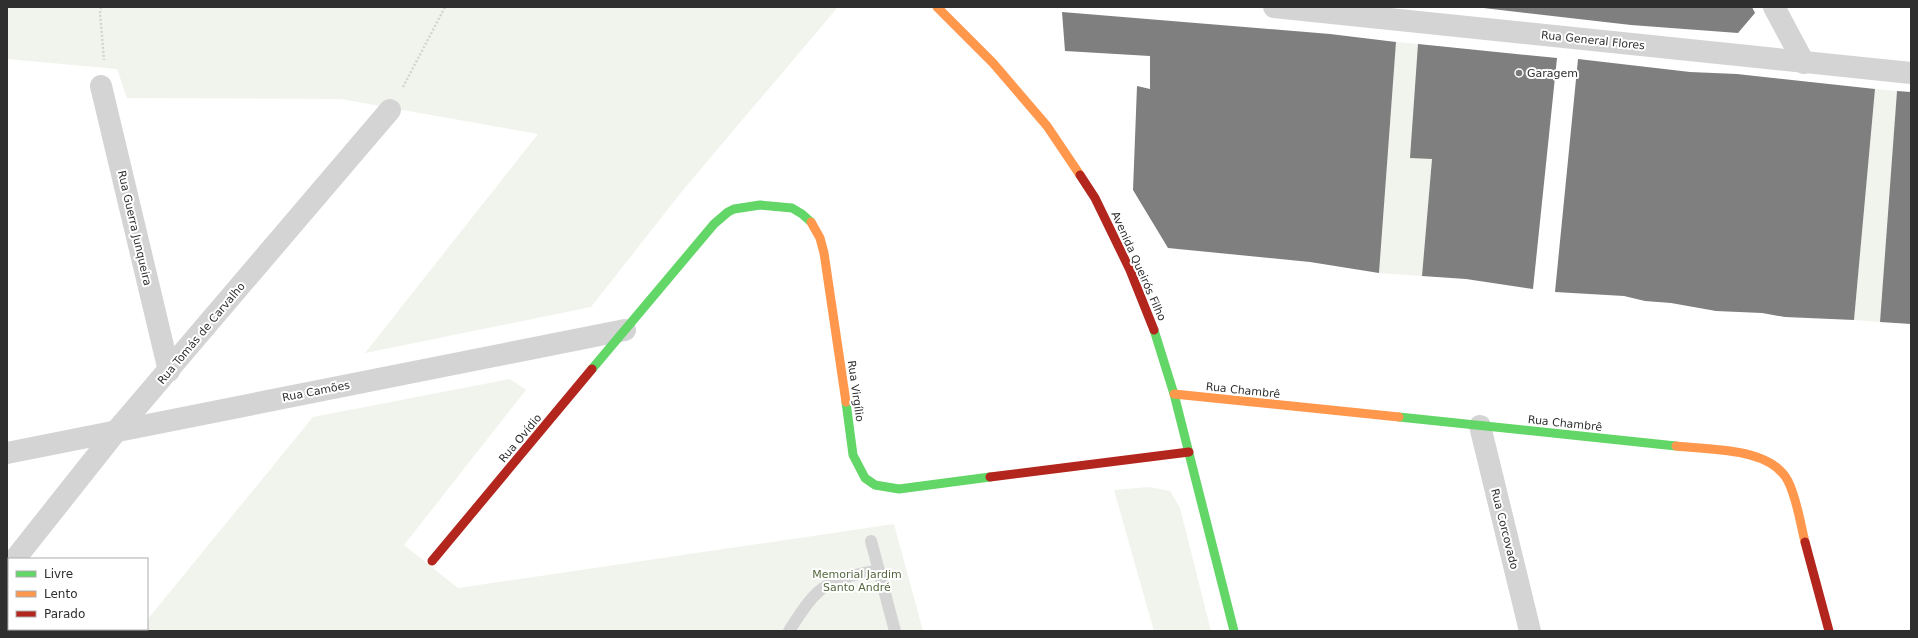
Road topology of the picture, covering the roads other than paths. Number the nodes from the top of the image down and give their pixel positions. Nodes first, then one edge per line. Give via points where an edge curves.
1 (937, 7) edge
2 (1274, 7) edge
3 (1774, 7) edge
4 (1804, 63) junction
5 (1911, 73) edge
6 (101, 86) road end
7 (390, 110) road end
8 (625, 330) junction
9 (169, 371) junction
10 (1174, 394) junction
11 (1480, 426) junction
12 (118, 429) junction
13 (7, 452) edge
14 (1189, 452) junction
15 (871, 541) dead end
16 (16, 558) edge
17 (432, 561) dead end
18 (879, 570) junction
19 (789, 631) edge
20 (895, 631) edge
21 (1234, 631) edge
22 (1530, 631) edge
23 (1829, 631) edge

1 - 10 street, Avenida Queirós Filho via 993,63 1047,126 1095,198 1130,270 1153,326
2 - 4 street, Rua General Flores
3 - 4 street
4 - 5 street, Rua General Flores
6 - 9 street, Rua Guerra Junqueira
7 - 9 street, Rua Tomás de Carvalho
8 - 12 street, Rua Camões
8 - 14 street, Rua Virgílio via 714,224 729,212 747,207 792,208 806,216 816,228 820,239 827,269 852,455 867,481 880,488 899,489
8 - 17 street, Rua Ovídio
9 - 12 street, Rua Tomás de Carvalho
10 - 11 street, Rua Chambrê
10 - 14 street, Avenida Queirós Filho
11 - 22 street, Rua Corcovado
11 - 23 street, Rua Chambrê via 1750,454 1777,464 1786,475 1791,488
12 - 13 street, Rua Camões
12 - 16 street, Rua Tomás de Carvalho
14 - 21 street, Avenida Queirós Filho
15 - 18 lane
18 - 19 lane via 841,579 825,586 813,597
18 - 20 lane

